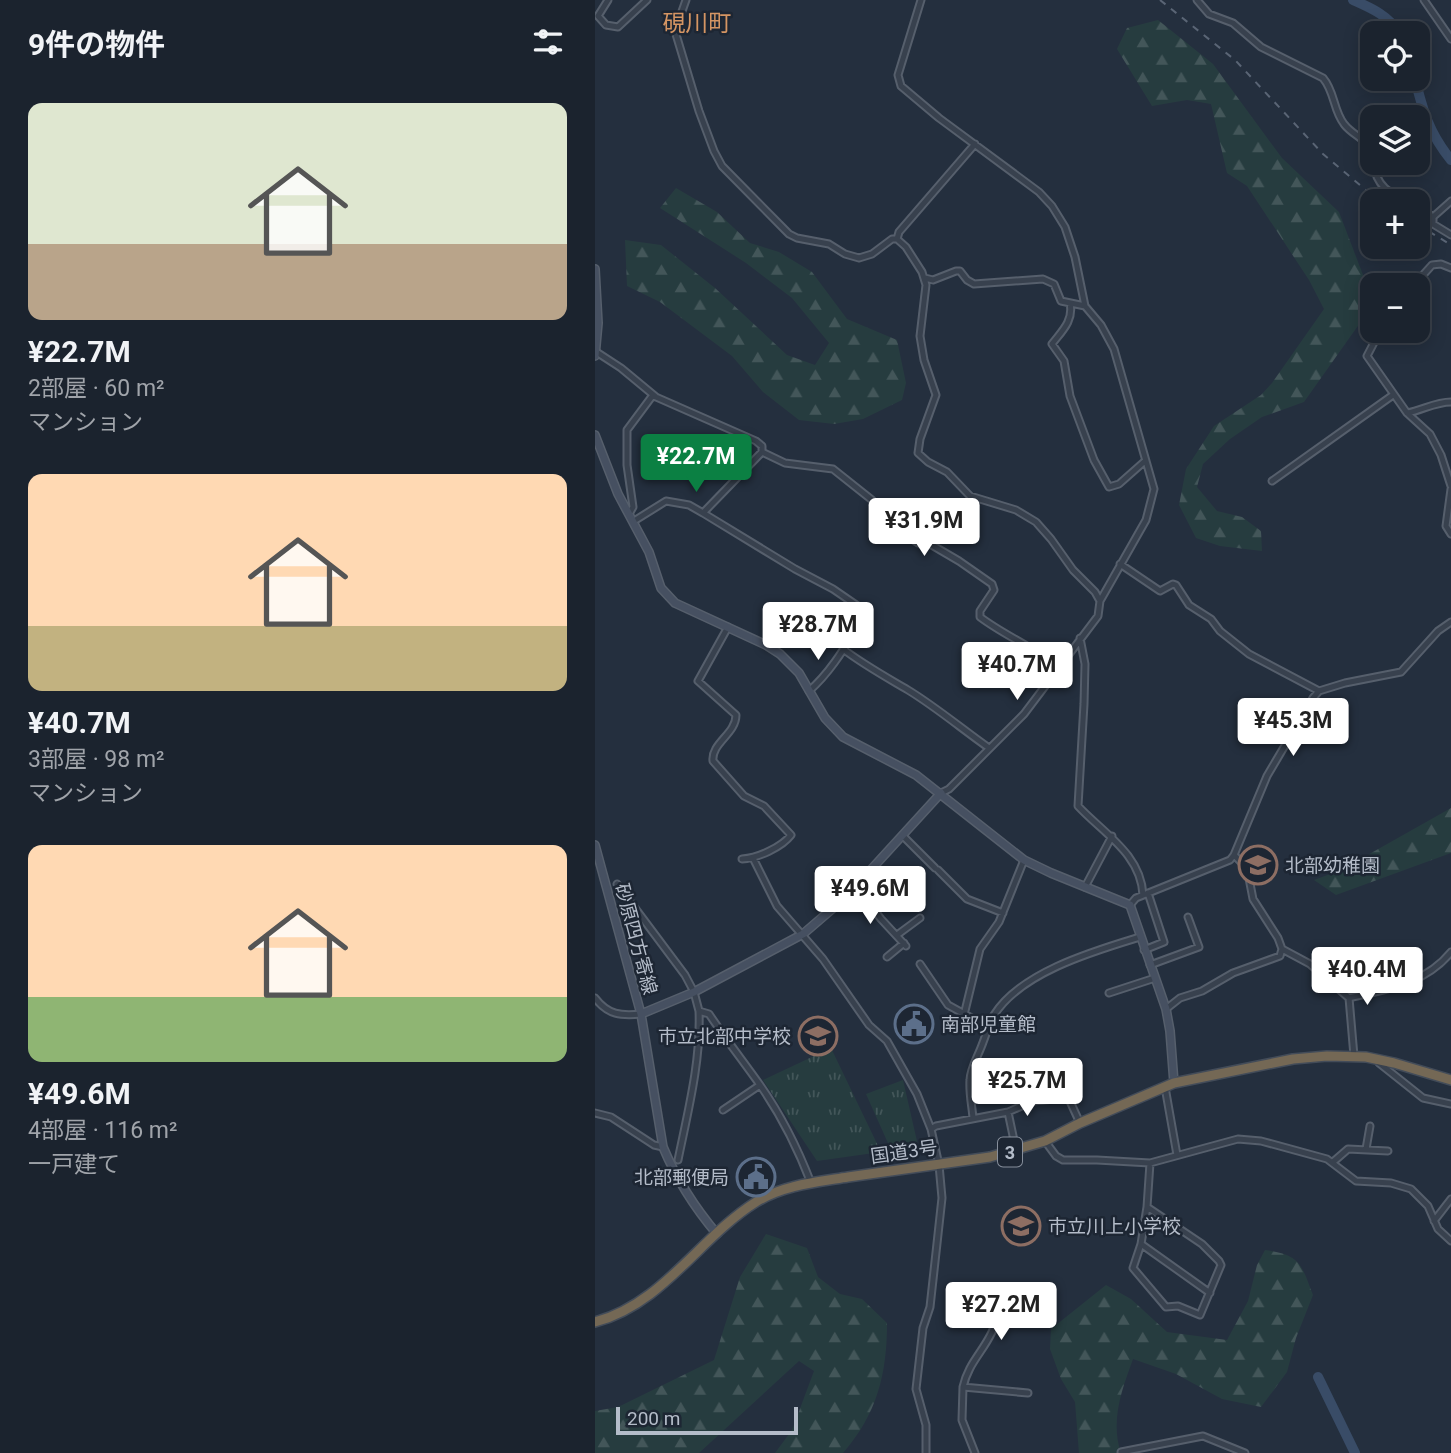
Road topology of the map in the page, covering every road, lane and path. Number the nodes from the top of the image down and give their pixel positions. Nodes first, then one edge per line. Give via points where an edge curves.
1 (608, 0) edge
2 (647, 0) edge
3 (686, 0) edge
4 (921, 0) edge
5 (1208, 0) edge
6 (1424, 0) edge
7 (1199, 3) edge
8 (1451, 39) edge
9 (1360, 138) edge
10 (975, 144) junction
11 (1376, 175) edge
12 (1386, 189) edge
13 (1451, 201) edge
14 (1430, 215) edge
15 (1433, 217) junction
16 (1451, 235) edge
17 (897, 239) junction
18 (1451, 268) edge
19 (595, 269) edge
20 (1425, 273) edge
21 (925, 278) junction
22 (1069, 303) junction
23 (1085, 306) junction
24 (1374, 343) edge
25 (595, 353) edge
26 (653, 395) junction
27 (1393, 395) junction
28 (1451, 402) edge
29 (1407, 413) junction
30 (595, 435) edge
31 (762, 452) junction
32 (1145, 461) junction
33 (1272, 481) dead end
34 (1451, 488) edge
35 (703, 513) junction
36 (629, 514) junction
37 (633, 521) junction
38 (1451, 534) edge
39 (1120, 564) junction
40 (1100, 601) junction
41 (1451, 622) edge
42 (728, 627) junction
43 (1080, 638) junction
44 (843, 649) junction
45 (1059, 668) junction
46 (809, 691) junction
47 (1319, 691) junction
48 (989, 748) junction
49 (941, 793) junction
50 (903, 836) junction
51 (1112, 836) junction
52 (595, 845) edge
53 (1234, 855) junction
54 (753, 858) junction
55 (742, 859) dead end
56 (1024, 860) junction
57 (617, 884) dead end
58 (856, 886) junction
59 (1086, 887) junction
60 (1146, 894) junction
61 (1130, 905) junction
62 (1003, 913) junction
63 (1188, 917) dead end
64 (920, 918) dead end
65 (803, 934) junction
66 (897, 935) junction
67 (1140, 937) junction
68 (1282, 949) junction
69 (1144, 950) junction
70 (1451, 952) edge
71 (887, 957) dead end
72 (920, 964) dead end
73 (1150, 965) junction
74 (1155, 978) junction
75 (694, 992) junction
76 (1108, 993) dead end
77 (595, 998) edge
78 (1349, 998) junction
79 (1166, 1009) junction
80 (699, 1011) junction
81 (641, 1014) junction
82 (964, 1015) junction
83 (988, 1027) junction
84 (1354, 1056) junction
85 (1379, 1059) junction
86 (1451, 1080) edge
87 (760, 1085) junction
88 (1169, 1085) junction
89 (1451, 1104) edge
90 (723, 1110) dead end
91 (1008, 1112) junction
92 (595, 1113) edge
93 (973, 1118) junction
94 (1080, 1123) junction
95 (1370, 1126) dead end
96 (932, 1129) junction
97 (1045, 1141) junction
98 (663, 1147) junction
99 (1366, 1149) junction
100 (1017, 1150) junction
101 (1388, 1151) dead end
102 (1177, 1156) junction
103 (678, 1160) dead end
104 (1332, 1162) junction
105 (1150, 1163) junction
106 (939, 1165) junction
107 (811, 1183) junction
108 (1451, 1199) edge
109 (1147, 1208) junction
110 (1434, 1221) junction
111 (717, 1234) junction
112 (1451, 1241) edge
113 (1141, 1244) junction
114 (996, 1287) dead end
115 (1210, 1293) junction
116 (595, 1322) edge
117 (963, 1387) junction
118 (1028, 1393) dead end
119 (1121, 1452) edge
120 (926, 1453) edge
121 (975, 1453) edge
122 (1245, 1453) edge

1 - 2 street via 598,16 606,25 618,27
3 - 17 street via 675,31 699,111 722,166 797,239 822,242 859,258
4 - 10 street via 898,81
5 - 7 street
6 - 8 street
7 - 9 street via 1261,47 1323,78 1345,126
10 - 17 street
10 - 23 street via 1052,206 1070,239
11 - 12 street
13 - 15 street
14 - 15 street
15 - 16 street via 1433,224
17 - 21 street
18 - 20 street via 1432,265
19 - 25 street
21 - 22 street via 960,271 974,284 1043,279 1054,284 1061,300
21 - 40 street via 920,336 936,395 918,453 954,478 970,496 1016,510 1036,523
22 - 23 street
22 - 32 street via 1065,330 1052,344 1064,360 1070,396 1094,460 1109,487
23 - 32 street via 1114,349
24 - 27 street via 1367,356
25 - 26 street
26 - 31 street via 756,441
26 - 36 street via 627,430 633,507
27 - 29 street
27 - 33 street
28 - 29 street
29 - 34 street via 1430,434
30 - 36 street
31 - 35 street
31 - 45 street via 785,463 833,469 872,500 880,518 974,571 994,589 980,617
32 - 39 street via 1153,498 1146,520
34 - 38 street via 1446,526
35 - 37 street via 666,501
35 - 44 street via 863,609 864,617
36 - 37 street
37 - 42 street via 667,596
39 - 40 street
39 - 47 street via 1160,591 1175,585 1189,606 1211,619 1249,654
40 - 43 street via 1098,617
41 - 47 street via 1401,672
42 - 46 street via 780,654
42 - 54 street via 698,681 737,719 714,751 713,761 744,796 764,806 791,835
43 - 45 street
43 - 51 street via 1085,664 1078,806
44 - 46 street
44 - 48 street
45 - 48 street
46 - 49 street via 843,737
47 - 53 street via 1267,776
48 - 49 street
49 - 50 street
49 - 56 street
50 - 58 street
50 - 62 street via 967,899
51 - 59 street
51 - 60 street via 1135,867
52 - 81 street, 砂原四方寄線
53 - 60 street via 1221,865
53 - 68 street via 1247,868 1253,899
54 - 55 street
54 - 65 street via 777,906
56 - 59 street
56 - 62 street
57 - 75 street
58 - 65 street
58 - 66 street
59 - 61 street
60 - 61 street
60 - 69 street via 1164,942
61 - 67 street
62 - 82 street via 980,949
63 - 73 street via 1199,947
64 - 66 street
65 - 75 street
65 - 96 street via 869,1025 887,1041
66 - 71 street via 905,945
67 - 69 street
67 - 83 street via 1090,952 1025,984
68 - 78 street via 1310,964
68 - 79 street via 1278,958 1233,973
69 - 73 street
70 - 78 street via 1414,980
72 - 82 street via 948,1005
73 - 74 street
74 - 76 street
74 - 79 street
75 - 80 street
75 - 81 street
77 - 81 street via 614,1014
78 - 84 street
79 - 88 street
80 - 87 street via 709,1014
80 - 103 street via 695,1072
81 - 98 street, 砂原四方寄線
82 - 83 street
83 - 93 street via 969,1079
84 - 85 highway, 国道3号 / 3
84 - 88 highway, 国道3号 / 3 via 1293,1059
85 - 86 highway, 国道3号 / 3
85 - 89 street via 1423,1098
87 - 90 street
87 - 107 street
88 - 94 highway, 国道3号 / 3
88 - 102 street
91 - 93 street
91 - 94 street via 1033,1101 1066,1098
91 - 100 street
92 - 98 street via 611,1117
93 - 96 street
94 - 97 highway, 国道3号 / 3
95 - 99 street
96 - 106 street
97 - 100 highway, 国道3号 / 3
97 - 105 street via 1063,1160
98 - 111 street, 砂原四方寄線 via 701,1216
99 - 101 street
99 - 104 street via 1348,1149
100 - 106 highway, 国道3号 / 3
102 - 104 street via 1251,1139
102 - 105 street
104 - 110 street via 1356,1181 1411,1189 1428,1206
105 - 109 street
106 - 107 highway, 国道3号 / 3
106 - 120 street via 939,1239 916,1389 926,1425
107 - 111 highway, 国道3号 / 3 via 757,1202
108 - 110 street
109 - 113 street
109 - 115 street via 1202,1244 1219,1262
110 - 112 street
111 - 116 highway, 国道3号 / 3 via 658,1288
113 - 115 street
113 - 115 street via 1133,1268 1166,1307 1178,1306 1200,1315
114 - 117 street via 993,1328
117 - 118 street
117 - 121 street via 962,1420
119 - 122 street via 1203,1436

